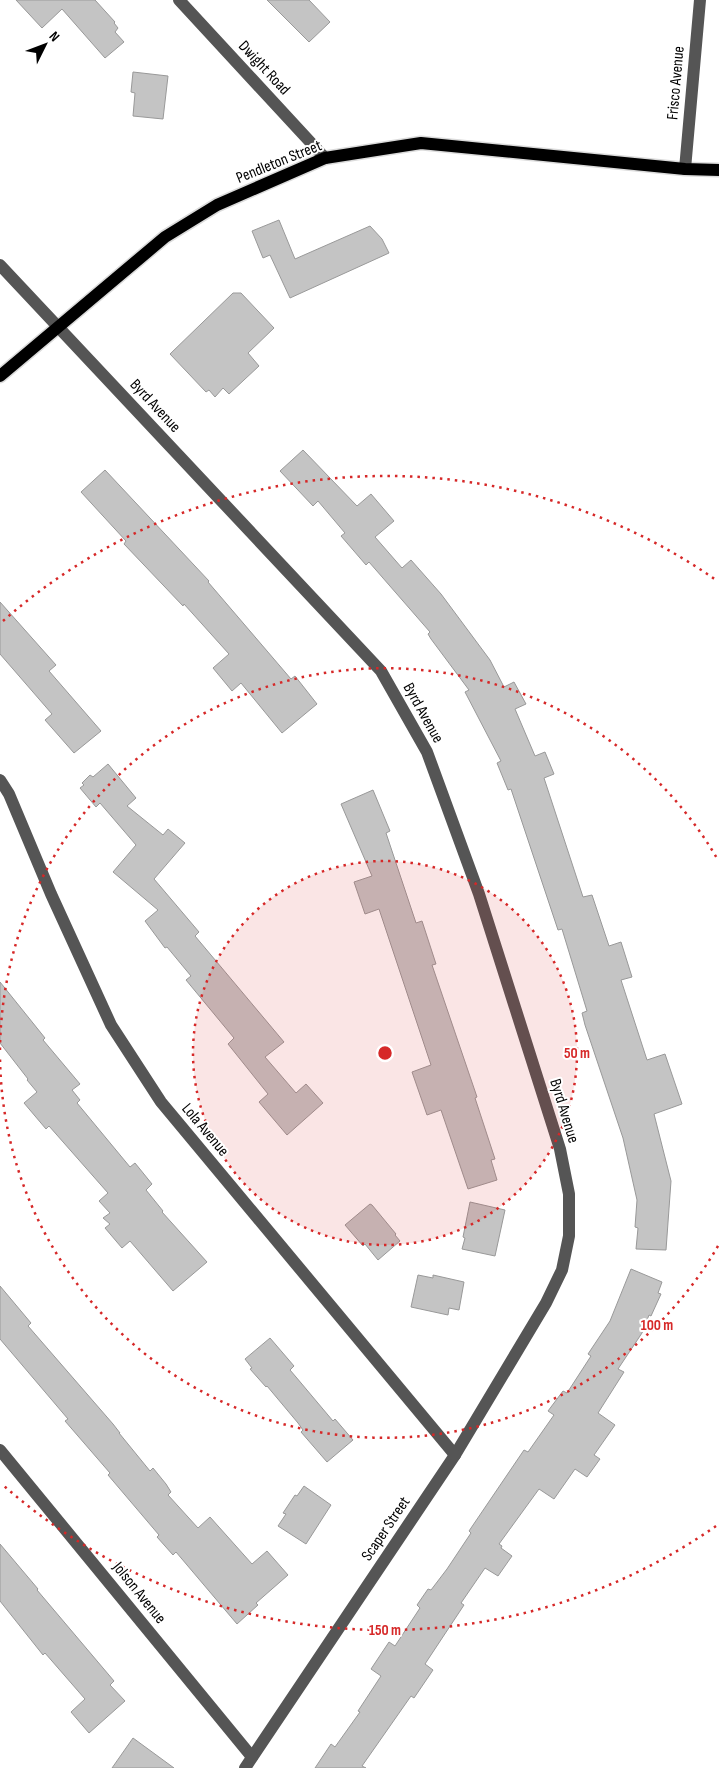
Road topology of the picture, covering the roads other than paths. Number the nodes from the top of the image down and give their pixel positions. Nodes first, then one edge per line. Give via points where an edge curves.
1 (179, 0) edge
2 (700, 0) edge
3 (325, 158) junction
4 (685, 169) junction
5 (719, 170) edge
6 (0, 265) edge
7 (59, 327) junction
8 (0, 376) edge
9 (0, 780) edge
10 (546, 1302) joint
11 (0, 1450) edge
12 (455, 1455) junction
13 (252, 1757) junction
14 (245, 1768) edge

1 - 3 street, Dwight Road
2 - 4 street, Frisco Avenue
3 - 4 main road, Pendleton Street via 421,143
3 - 7 main road, Pendleton Street via 217,205 165,237
4 - 5 main road, Pendleton Street
6 - 7 street, Byrd Avenue
7 - 8 main road, Pendleton Street
7 - 10 street, Byrd Avenue via 381,672 426,752 479,894 560,1148 569,1194 569,1236 562,1270
9 - 12 street, Lola Avenue via 111,1025 161,1102
10 - 12 street, Scaper Street
11 - 13 street, Jolson Avenue
12 - 13 street, Scaper Street
13 - 14 street, Scaper Street

